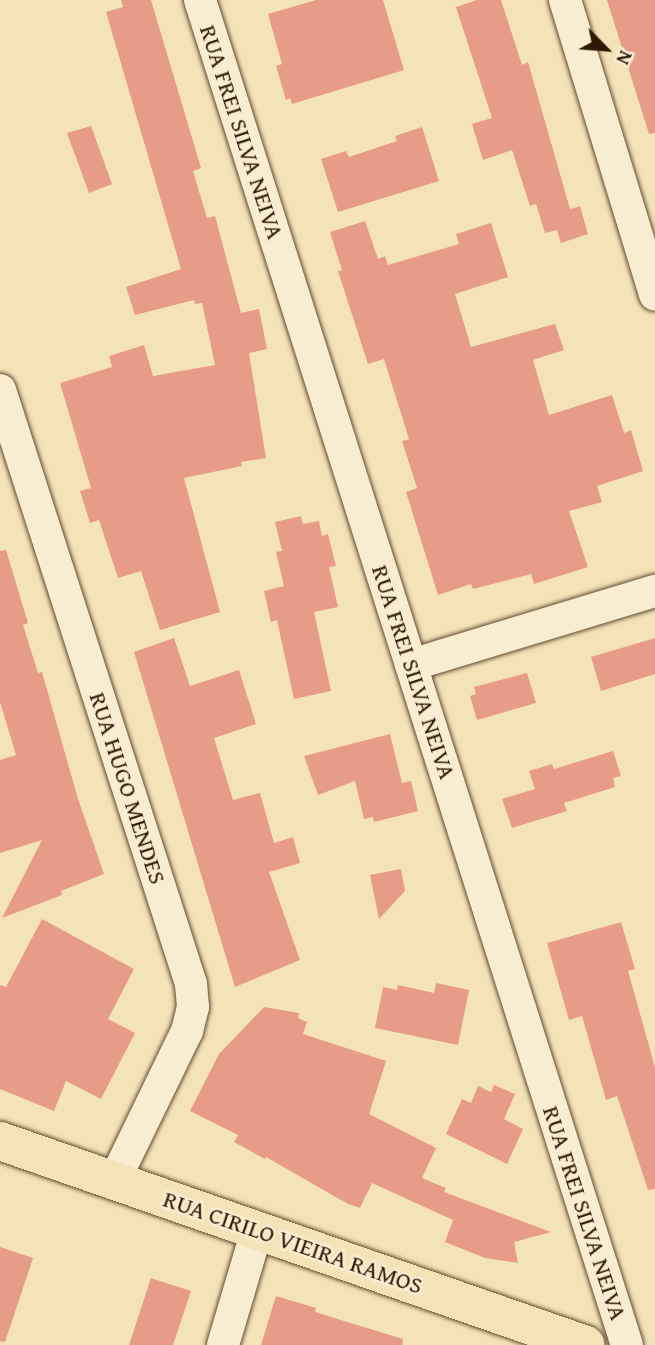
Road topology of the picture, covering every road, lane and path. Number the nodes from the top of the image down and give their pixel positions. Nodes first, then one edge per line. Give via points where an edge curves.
1 (200, 0) edge
2 (565, 0) edge
3 (655, 295) edge
4 (0, 390) edge
5 (655, 591) edge
6 (411, 665) junction
7 (0, 1141) edge
8 (115, 1179) junction
9 (257, 1230) junction
10 (223, 1345) edge
11 (586, 1345) edge
12 (627, 1345) edge

1 - 6 street, RUA FREI SILVA NEIVA
2 - 3 street
4 - 8 street, RUA HUGO MENDES via 191,984 193,1007 187,1031
5 - 6 street
6 - 12 street, RUA FREI SILVA NEIVA
7 - 8 main road, RUA CIRILO VIEIRA RAMOS
8 - 9 main road, RUA CIRILO VIEIRA RAMOS
9 - 10 street
9 - 11 main road, RUA CIRILO VIEIRA RAMOS

